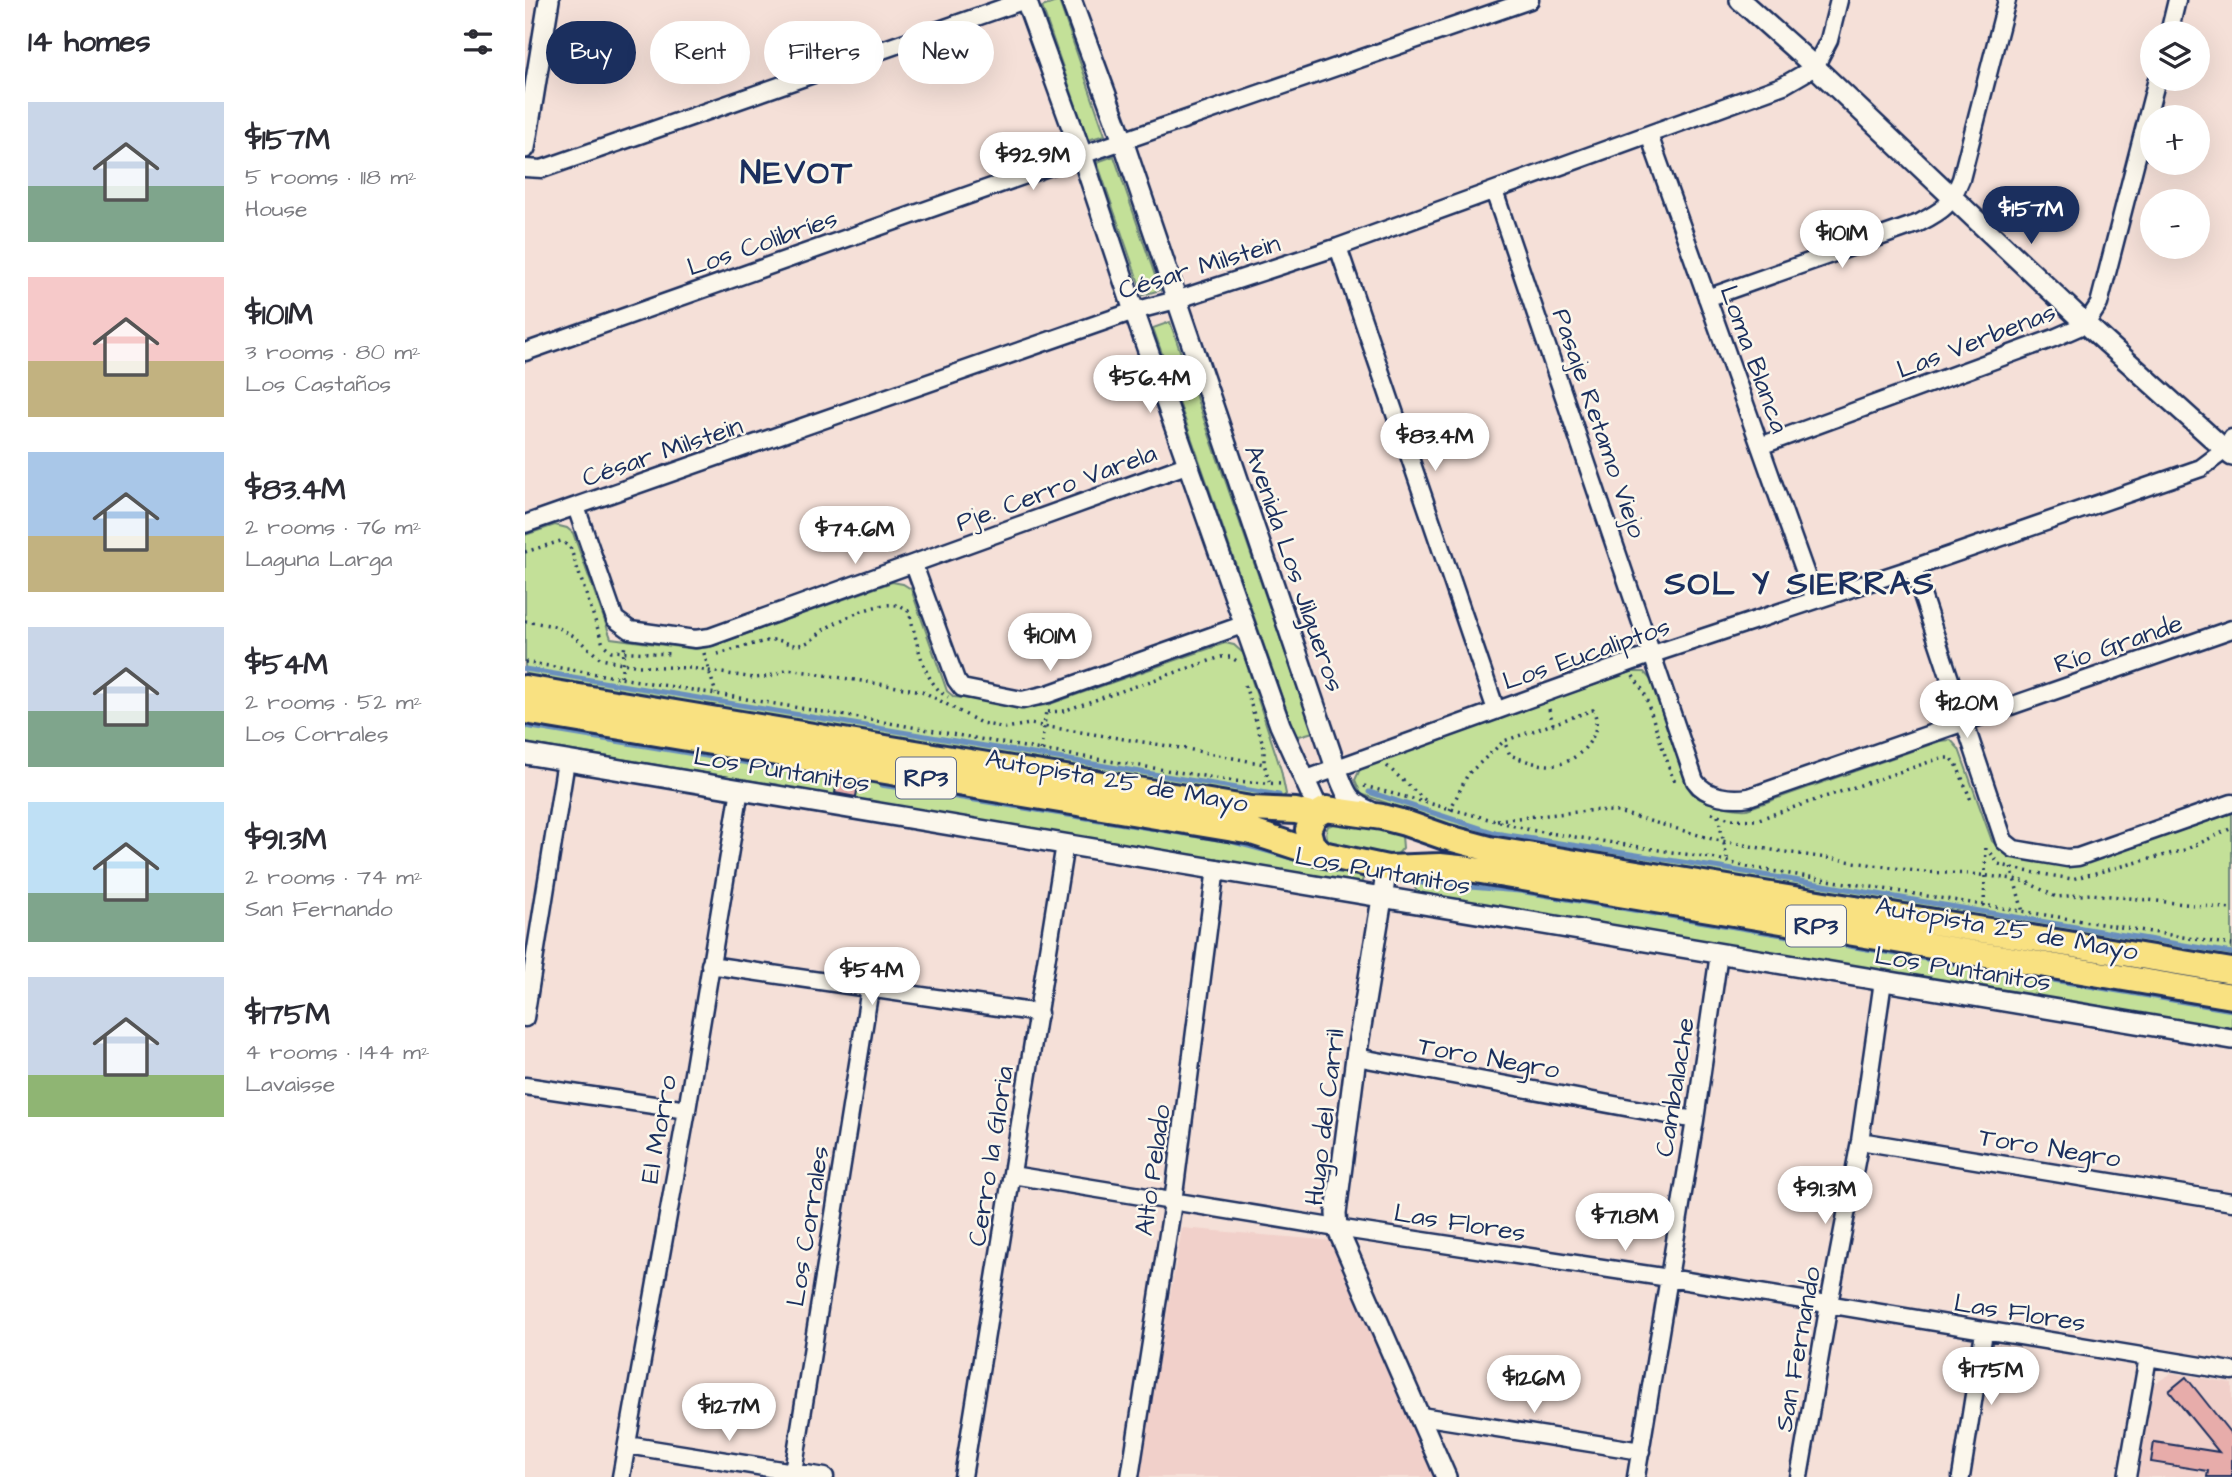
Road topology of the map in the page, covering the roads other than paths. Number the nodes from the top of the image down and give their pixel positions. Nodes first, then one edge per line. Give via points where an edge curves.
1 (549, 0) edge
2 (1025, 0) edge
3 (1071, 0) edge
4 (1530, 0) edge
5 (1740, 0) edge
6 (1839, 0) edge
7 (2007, 0) edge
8 (2177, 0) edge
9 (2172, 21) edge
10 (1815, 67) junction
11 (2154, 91) edge
12 (1649, 135) junction
13 (1122, 141) junction
14 (525, 148) edge
15 (1082, 155) junction
16 (525, 168) edge
17 (1494, 191) junction
18 (1953, 200) junction
19 (1338, 247) junction
20 (1707, 298) junction
21 (1176, 300) junction
22 (1134, 311) junction
23 (2086, 324) junction
24 (525, 352) edge
25 (1760, 446) junction
26 (2230, 448) edge
27 (1188, 464) junction
28 (576, 507) junction
29 (525, 524) edge
30 (914, 565) junction
31 (1913, 568) junction
32 (1815, 600) junction
33 (1245, 624) junction
34 (2232, 629) edge
35 (1653, 654) junction
36 (525, 688) edge
37 (525, 710) edge
38 (1496, 710) junction
39 (1963, 722) junction
40 (525, 754) edge
41 (566, 761) junction
42 (1336, 768) junction
43 (1304, 780) junction
44 (740, 789) junction
45 (1707, 792) joint
46 (2232, 803) edge
47 (1317, 813) junction
48 (1394, 820) junction
49 (1065, 844) junction
50 (1325, 855) junction
51 (1216, 868) junction
52 (1393, 869) junction
53 (1384, 898) junction
54 (1719, 954) junction
55 (710, 965) junction
56 (2232, 971) edge
57 (1884, 981) junction
58 (870, 988) junction
59 (2232, 996) edge
60 (1039, 1013) junction
61 (525, 1017) edge
62 (2232, 1039) edge
63 (1356, 1057) junction
64 (525, 1086) edge
65 (687, 1110) junction
66 (1695, 1120) junction
67 (1860, 1141) junction
68 (1011, 1175) junction
69 (1173, 1202) junction
70 (2232, 1202) edge
71 (1337, 1228) junction
72 (1669, 1278) junction
73 (1829, 1304) junction
74 (1984, 1332) junction
75 (2148, 1357) junction
76 (2232, 1371) edge
77 (1421, 1416) junction
78 (627, 1445) junction
79 (1641, 1451) junction
80 (793, 1472) junction
81 (621, 1477) edge
82 (825, 1477) edge
83 (963, 1477) edge
84 (1130, 1477) edge
85 (1446, 1477) edge
86 (1636, 1477) edge
87 (1799, 1477) edge
88 (1961, 1477) edge
89 (2127, 1477) edge

1 - 14 street
2 - 15 street
2 - 16 street via 542,169
3 - 13 street, Avenida Los Jilgueros
4 - 13 street, Los Colibríes
5 - 10 street
6 - 10 street via 1829,40
7 - 18 street
8 - 9 street
10 - 12 street, César Milstein via 1784,85
10 - 18 street
11 - 23 street, Las Verbenas via 2099,304
12 - 17 street, César Milstein
12 - 20 street, Loma Blanca
13 - 15 street, Los Colibríes
13 - 21 street, Avenida Los Jilgueros
15 - 22 street
15 - 24 street, Los Colibríes
17 - 19 street, César Milstein
17 - 35 street, Pasaje Retamo Viejo
18 - 20 street via 1919,223
18 - 23 street
19 - 21 street, César Milstein
19 - 38 street
20 - 25 street, Loma Blanca
21 - 22 street, César Milstein
21 - 42 street, Avenida Los Jilgueros
22 - 27 street
22 - 28 street, César Milstein
23 - 25 street, Las Verbenas
23 - 26 street
25 - 32 street, Loma Blanca
26 - 31 street, Los Eucaliptos via 2201,468
27 - 30 street, Pje. Cerro Varela
27 - 33 street
28 - 29 street, César Milstein
28 - 30 street, Pje. Cerro Varela via 615,619 630,630 698,647 710,637
30 - 33 street via 955,680 962,688 1021,700
31 - 32 street, Los Eucaliptos
31 - 39 street
32 - 35 street, Los Eucaliptos
33 - 43 street
34 - 39 street, Río Grande
35 - 38 street, Los Eucaliptos
35 - 45 street, Pasaje Retamo Viejo via 1695,781
36 - 47 main road, Autopista 25 de Mayo / RP3 via 1251,809
37 - 50 main road, Autopista 25 de Mayo / RP3 via 1252,832
38 - 42 street, Los Eucaliptos
39 - 45 street, Río Grande via 1749,797 1733,799
39 - 46 street via 2004,841 2014,849 2078,857
40 - 41 street, Los Puntanitos
41 - 44 street, Los Puntanitos
41 - 61 street
42 - 43 street, Los Eucaliptos
42 - 48 street, Avenida Los Jilgueros via 1350,800
43 - 47 street
44 - 49 street, Los Puntanitos
44 - 55 street, El Morro
47 - 48 main road, RP3 via 1339,810
47 - 50 main road via 1310,822 1309,838
48 - 52 main road via 1415,832 1418,842 1411,862
48 - 56 main road, Autopista 25 de Mayo / RP3 via 1490,849
49 - 51 street, Los Puntanitos
49 - 60 street, Cerro la Gloria
50 - 52 main road, RP3
51 - 53 street, Los Puntanitos
51 - 69 street, Alto Pelado
52 - 53 street, Hugo del Carril
52 - 59 main road, Autopista 25 de Mayo / RP3 via 1469,869
53 - 54 street, Los Puntanitos
53 - 63 street, Hugo del Carril
54 - 57 street, Los Puntanitos
54 - 66 street, Cambalache
55 - 58 street
55 - 65 street, El Morro
57 - 62 street, Los Puntanitos
57 - 67 street, San Fernando
58 - 60 street
58 - 80 street, Los Corrales
60 - 68 street, Cerro la Gloria
63 - 66 street, Toro Negro
63 - 71 street, Hugo del Carril
64 - 65 street
65 - 78 street, El Morro
66 - 72 street, Cambalache
67 - 70 street, Toro Negro
67 - 73 street, San Fernando
68 - 69 street, Las Flores
68 - 83 street, Cerro la Gloria
69 - 71 street, Las Flores
69 - 84 street, Alto Pelado
71 - 72 street, Las Flores
71 - 77 street, Hugo del Carril
72 - 73 street, Las Flores
72 - 79 street, Cambalache
73 - 74 street, Las Flores
73 - 87 street, San Fernando
74 - 75 street, Las Flores
74 - 88 street
75 - 76 street, Las Flores
75 - 89 street
77 - 79 street
77 - 85 street, Hugo del Carril
78 - 80 street
78 - 81 street, El Morro
79 - 86 street, Cambalache
80 - 82 street

